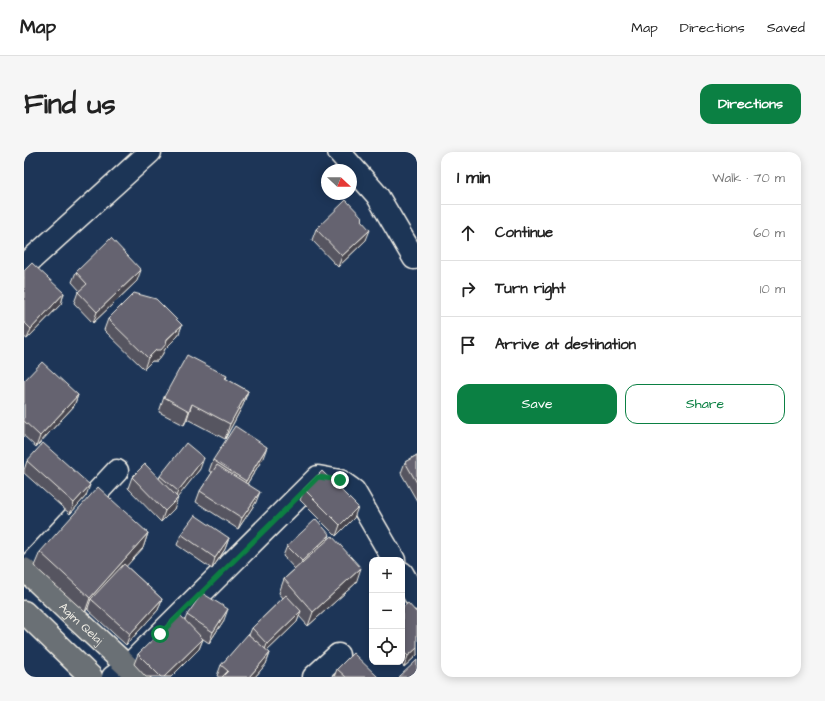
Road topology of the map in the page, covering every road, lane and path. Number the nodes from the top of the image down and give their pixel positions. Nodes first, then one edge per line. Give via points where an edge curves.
1 (150, 152) edge
2 (339, 152) edge
3 (414, 258) dead end
4 (24, 266) edge
5 (117, 471) dead end
6 (392, 557) edge
7 (24, 569) edge
8 (405, 578) edge
9 (417, 599) edge
10 (61, 605) junction
11 (31, 619) edge
12 (338, 656) dead end
13 (127, 673) edge
14 (91, 677) edge
15 (314, 677) edge

1 - 4 street
2 - 3 street via 377,195
5 - 7 street, Agim Qelaj
6 - 13 street via 354,491 340,480 318,477 160,634
7 - 10 main road, Agim Qelaj
8 - 9 street
10 - 11 main road
10 - 13 main road, Agim Qelaj
11 - 14 main road
12 - 15 street

